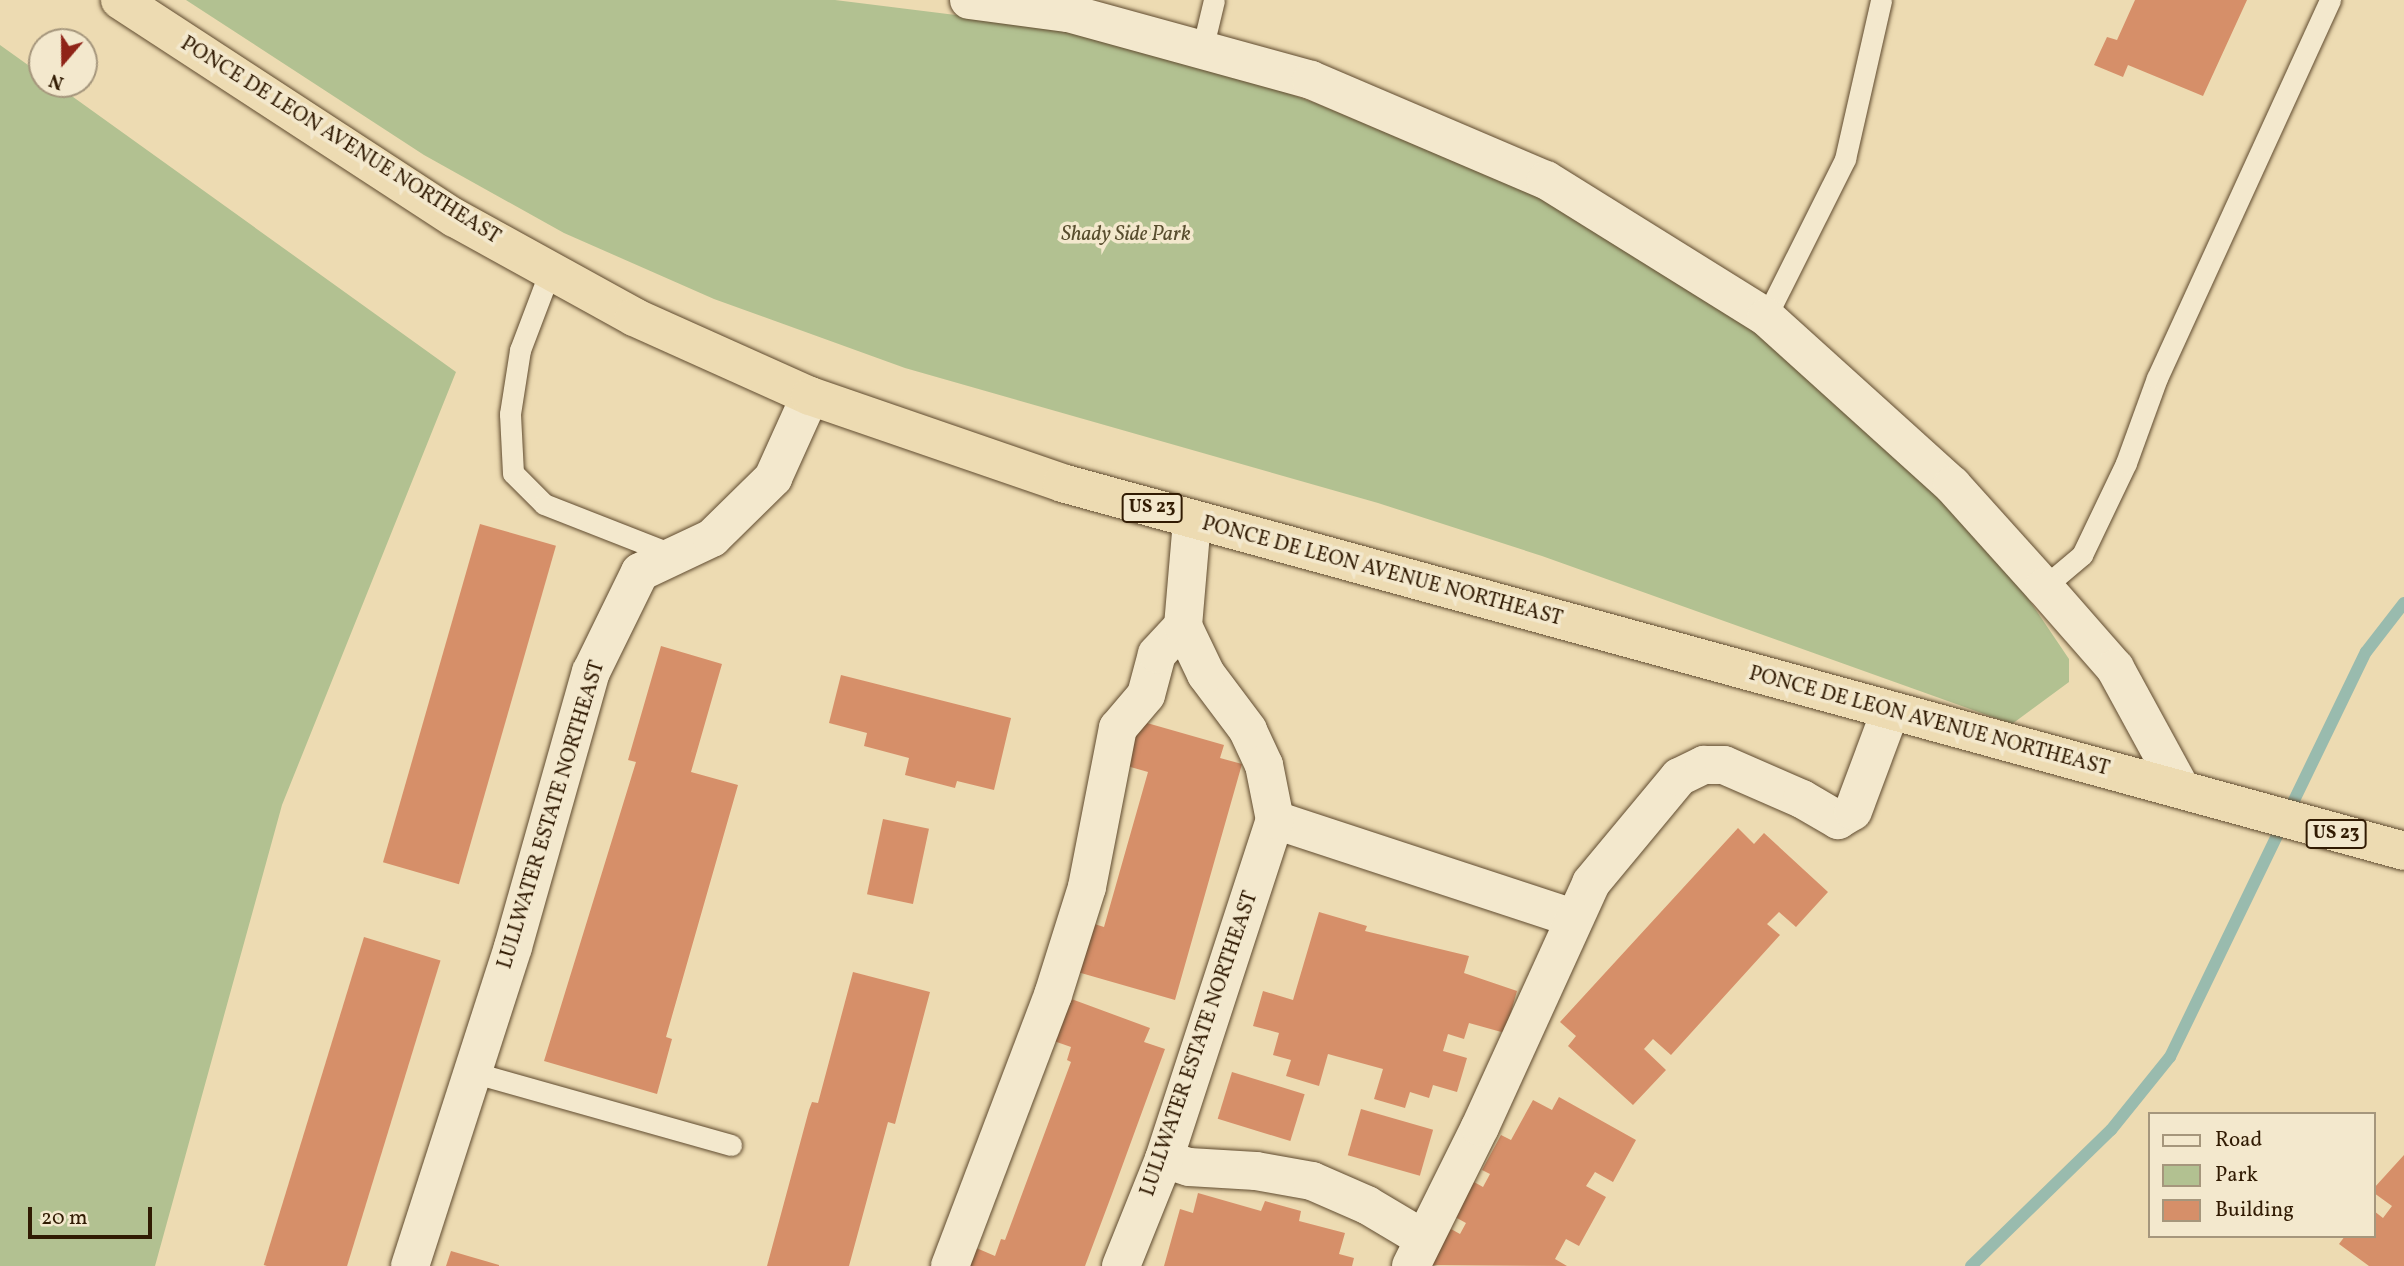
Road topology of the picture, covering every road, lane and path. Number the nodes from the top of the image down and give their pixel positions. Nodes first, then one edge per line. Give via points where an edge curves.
1 (120, 0) edge
2 (969, 0) edge
3 (1214, 0) edge
4 (1881, 0) edge
5 (2330, 0) edge
6 (1202, 50) junction
7 (550, 271) junction
8 (1766, 317) junction
9 (810, 396) junction
10 (1192, 520) junction
11 (674, 555) junction
12 (2044, 587) junction
13 (1183, 626) junction
14 (1206, 674) junction
15 (1146, 695) junction
16 (1890, 712) junction
17 (2181, 789) junction
18 (1275, 820) junction
19 (2404, 851) edge
20 (1573, 918) junction
21 (475, 1073) junction
22 (731, 1145) dead end
23 (1164, 1159) junction
24 (1417, 1253) edge
25 (410, 1266) edge
26 (950, 1266) edge
27 (1121, 1266) edge

1 - 7 highway, PONCE DE LEON AVENUE NORTHEAST / US 23 via 455,218
2 - 6 street via 1068,13
3 - 6 lane
4 - 8 lane via 1845,159
5 - 12 lane via 2173,342 2126,463 2082,555
6 - 8 street via 1311,80 1546,180
7 - 9 highway, PONCE DE LEON AVENUE NORTHEAST / US 23 via 634,317
7 - 11 lane via 520,350 510,414 513,473 544,504
8 - 12 street via 1952,485
9 - 10 highway, PONCE DE LEON AVENUE NORTHEAST / US 23 via 1062,483
9 - 11 street, LULLWATER ESTATE NORTHEAST via 773,478 712,538
10 - 13 street
10 - 16 highway, PONCE DE LEON AVENUE NORTHEAST / US 23
11 - 21 street, LULLWATER ESTATE NORTHEAST via 640,572 591,672
12 - 17 street via 2115,668
13 - 14 street, LULLWATER ESTATE NORTHEAST
13 - 15 street via 1157,654
14 - 15 street via 1181,687
14 - 18 street, LULLWATER ESTATE NORTHEAST via 1253,741 1264,765
15 - 26 street via 1118,728 1087,887
16 - 17 highway, PONCE DE LEON AVENUE NORTHEAST / US 23
16 - 20 street via 1853,811 1838,820 1724,765 1704,765 1679,777 1591,883
17 - 19 highway, PONCE DE LEON AVENUE NORTHEAST / US 23
18 - 20 street
18 - 23 street, LULLWATER ESTATE NORTHEAST
20 - 24 street via 1480,1127
21 - 22 lane
21 - 25 street, LULLWATER ESTATE NORTHEAST
23 - 24 street via 1189,1167 1256,1171 1312,1181 1367,1205
23 - 27 street, LULLWATER ESTATE NORTHEAST

